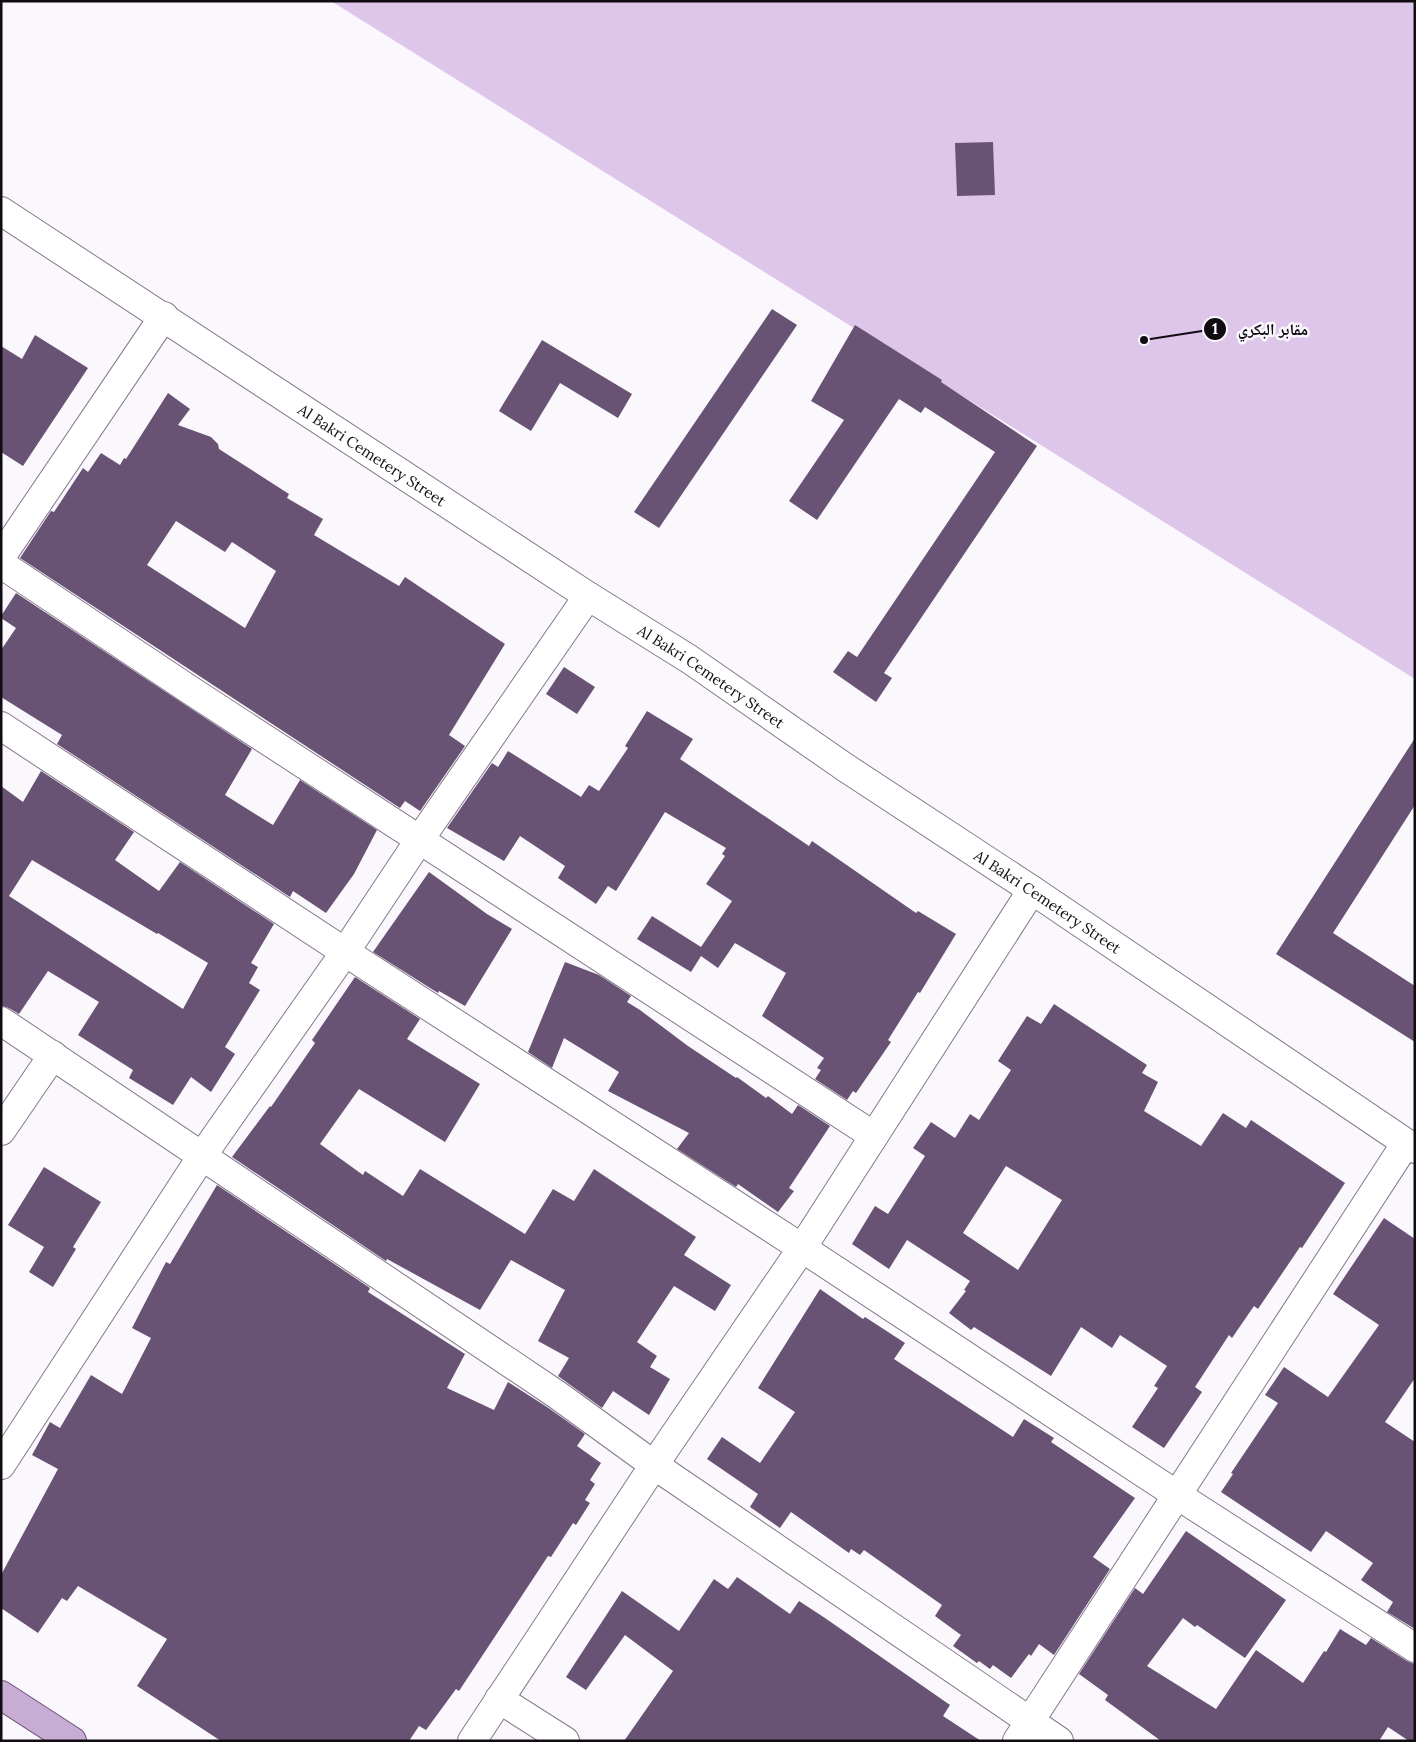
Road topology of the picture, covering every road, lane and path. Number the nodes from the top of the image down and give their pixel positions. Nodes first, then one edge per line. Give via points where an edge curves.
1 (1, 211) edge
2 (164, 316) junction
3 (1, 557) edge
4 (1, 564) edge
5 (588, 596) junction
6 (1, 726) edge
7 (420, 839) junction
8 (1032, 890) junction
9 (344, 952) junction
10 (1, 1021) edge
11 (53, 1055) junction
12 (1, 1131) edge
13 (874, 1136) junction
14 (1410, 1146) edge
15 (202, 1156) junction
16 (802, 1248) junction
17 (1, 1465) edge
18 (654, 1465) junction
19 (1177, 1495) junction
20 (1415, 1648) edge
21 (1, 1695) edge
22 (499, 1699) junction
23 (1023, 1731) edge
24 (69, 1740) edge
25 (472, 1741) edge
26 (564, 1741) edge
27 (1059, 1741) edge

1 - 2 street, Al Bakri Cemetery Street
2 - 3 street
2 - 5 street, Al Bakri Cemetery Street
4 - 7 street
5 - 7 street
5 - 8 street, Al Bakri Cemetery Street via 689,659 846,768
6 - 9 street
7 - 9 street
7 - 13 street
8 - 13 street
8 - 14 street, Al Bakri Cemetery Street
9 - 15 street
9 - 16 street
10 - 11 street
11 - 12 street
11 - 15 street
13 - 16 street
14 - 19 street
15 - 17 street
15 - 18 street via 556,1394
16 - 18 street
16 - 19 street
18 - 22 street
18 - 23 street
19 - 20 street
19 - 23 street
21 - 24 main road
22 - 25 street
22 - 26 street
23 - 27 street

